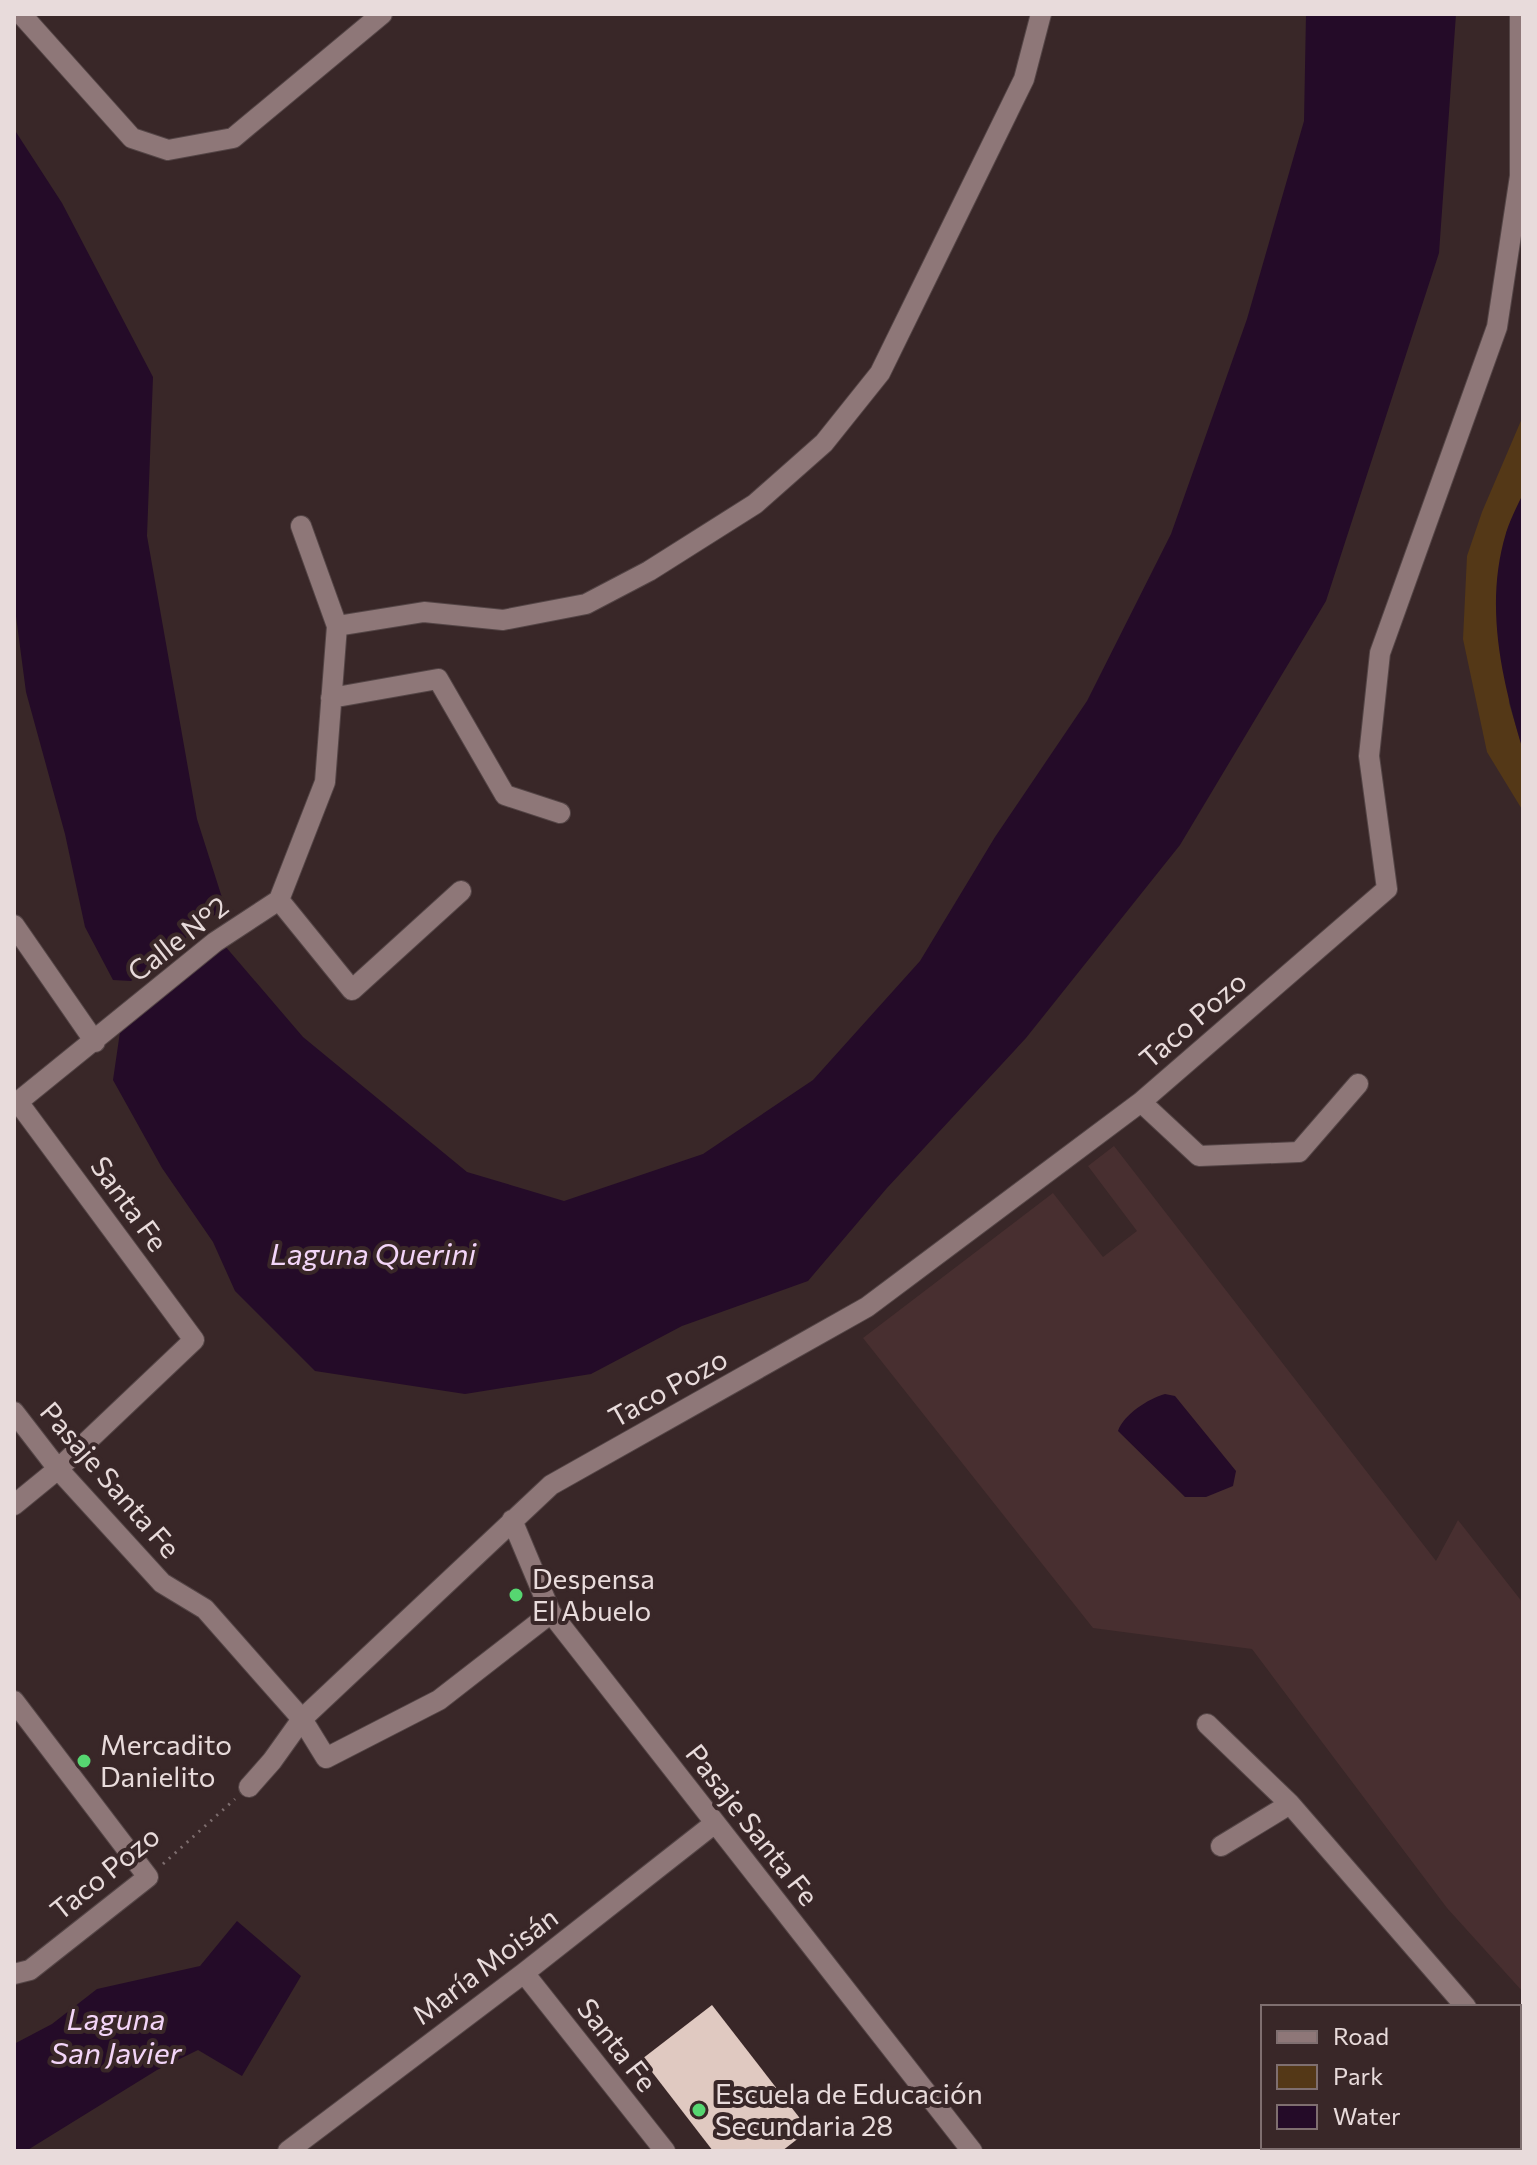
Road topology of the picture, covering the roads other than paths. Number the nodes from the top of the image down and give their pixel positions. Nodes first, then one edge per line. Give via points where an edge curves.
1 (21, 14) edge
2 (382, 14) edge
3 (1041, 14) edge
4 (1520, 14) edge
5 (301, 526) dead end
6 (337, 626) junction
7 (331, 698) junction
8 (560, 813) dead end
9 (461, 891) dead end
10 (279, 900) junction
11 (14, 925) edge
12 (95, 1042) junction
13 (1358, 1084) dead end
14 (1141, 1102) junction
15 (16, 1103) edge
16 (14, 1412) edge
17 (58, 1469) junction
18 (14, 1505) edge
19 (512, 1520) junction
20 (551, 1613) junction
21 (14, 1701) edge
22 (302, 1719) junction
23 (1207, 1724) dead end
24 (249, 1787) road end
25 (1290, 1804) junction
26 (715, 1823) junction
27 (1221, 1846) dead end
28 (524, 1973) junction
29 (14, 1974) edge
30 (1464, 2005) edge
31 (288, 2151) edge
32 (665, 2151) edge
33 (972, 2151) edge

1 - 2 street via 132,138 168,150 233,138
3 - 6 street via 1024,79 880,373 824,443 755,504 586,604 503,620 424,612
4 - 14 street, Taco Pozo via 1520,176 1497,327 1380,653 1369,756 1387,889
5 - 6 street
6 - 7 street
7 - 8 street via 438,679 505,795
7 - 10 street via 325,782
9 - 10 street via 352,990
10 - 12 street, Calle N°2 via 215,942
11 - 12 street
12 - 15 street, Calle N°2
13 - 14 street via 1299,1152 1199,1156
14 - 19 street, Taco Pozo via 867,1307 551,1485
15 - 17 street, Santa Fe via 194,1340
16 - 17 street, Pasaje Santa Fe
17 - 18 street
17 - 22 street, Pasaje Santa Fe via 162,1583 205,1609
19 - 20 street, Pasaje Santa Fe
19 - 22 street, Taco Pozo
20 - 22 street, Pasaje Santa Fe via 439,1700 326,1758
20 - 26 street, Pasaje Santa Fe
21 - 29 street, Taco Pozo via 148,1877 30,1970
22 - 24 street, Taco Pozo
23 - 25 street
25 - 27 street
25 - 30 street
26 - 28 street, María Moisán
26 - 33 street, Pasaje Santa Fe
28 - 31 street, María Moisán
28 - 32 street, Santa Fe

